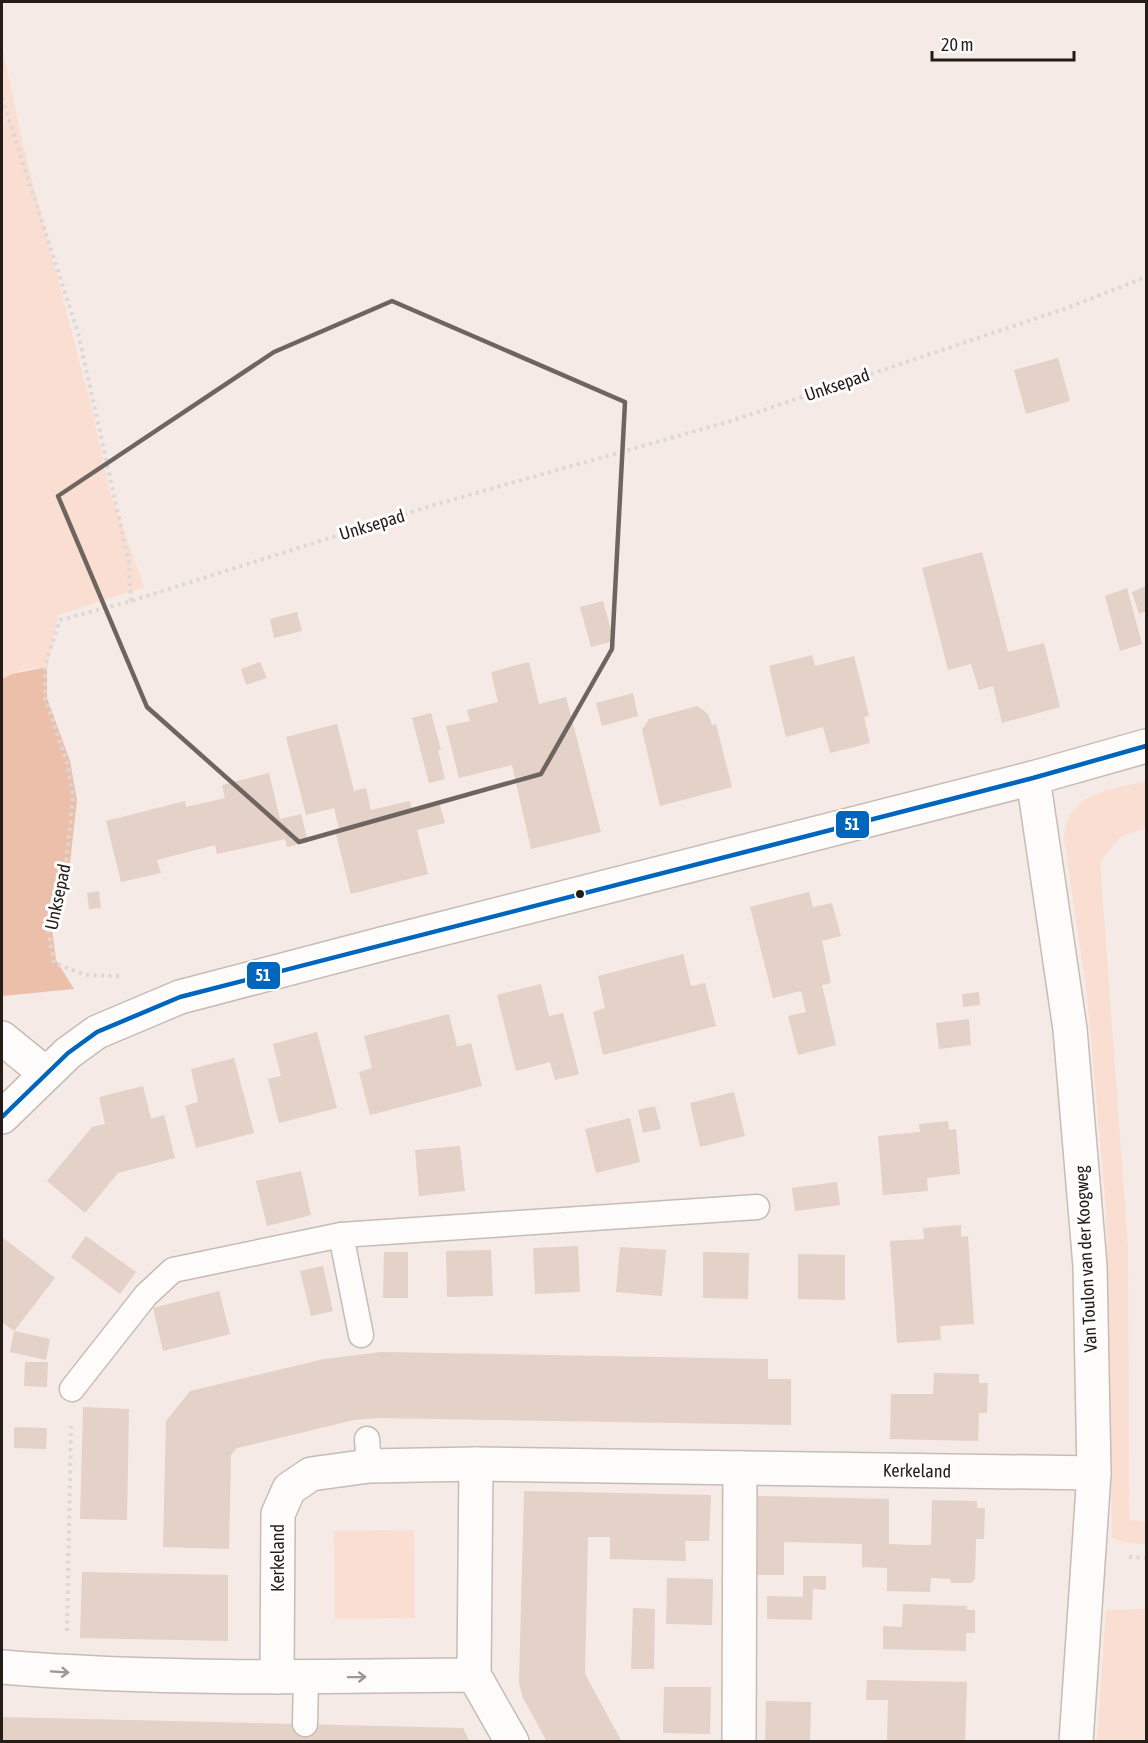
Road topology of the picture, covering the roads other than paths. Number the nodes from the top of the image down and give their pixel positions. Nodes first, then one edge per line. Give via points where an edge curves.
1 (1146, 746) edge
2 (1033, 778) junction
3 (2, 1038) edge
4 (45, 1073) junction
5 (2, 1117) edge
6 (757, 1207) dead end
7 (341, 1235) junction
8 (361, 1335) dead end
9 (72, 1389) road end
10 (476, 1464) junction
11 (740, 1468) junction
12 (1094, 1473) junction
13 (2, 1667) edge
14 (474, 1675) junction
15 (292, 1677) junction
16 (305, 1724) dead end
17 (512, 1742) edge
18 (739, 1742) edge
19 (1076, 1742) edge

1 - 2 street
2 - 4 street via 180,997 97,1032
2 - 12 street, Van Toulon van der Koogweg via 1070,1029 1090,1266
3 - 4 street
4 - 5 street
6 - 7 lane
7 - 8 lane
7 - 9 lane via 173,1270 146,1295
10 - 11 street, Kerkeland
10 - 14 street
10 - 15 street, Kerkeland via 368,1453 310,1474 289,1489 278,1514
11 - 12 street, Kerkeland
11 - 18 street
12 - 19 street, Van Toulon van der Koogweg
13 -> 15 street
15 -> 14 street
14 - 17 street
15 - 16 lane

